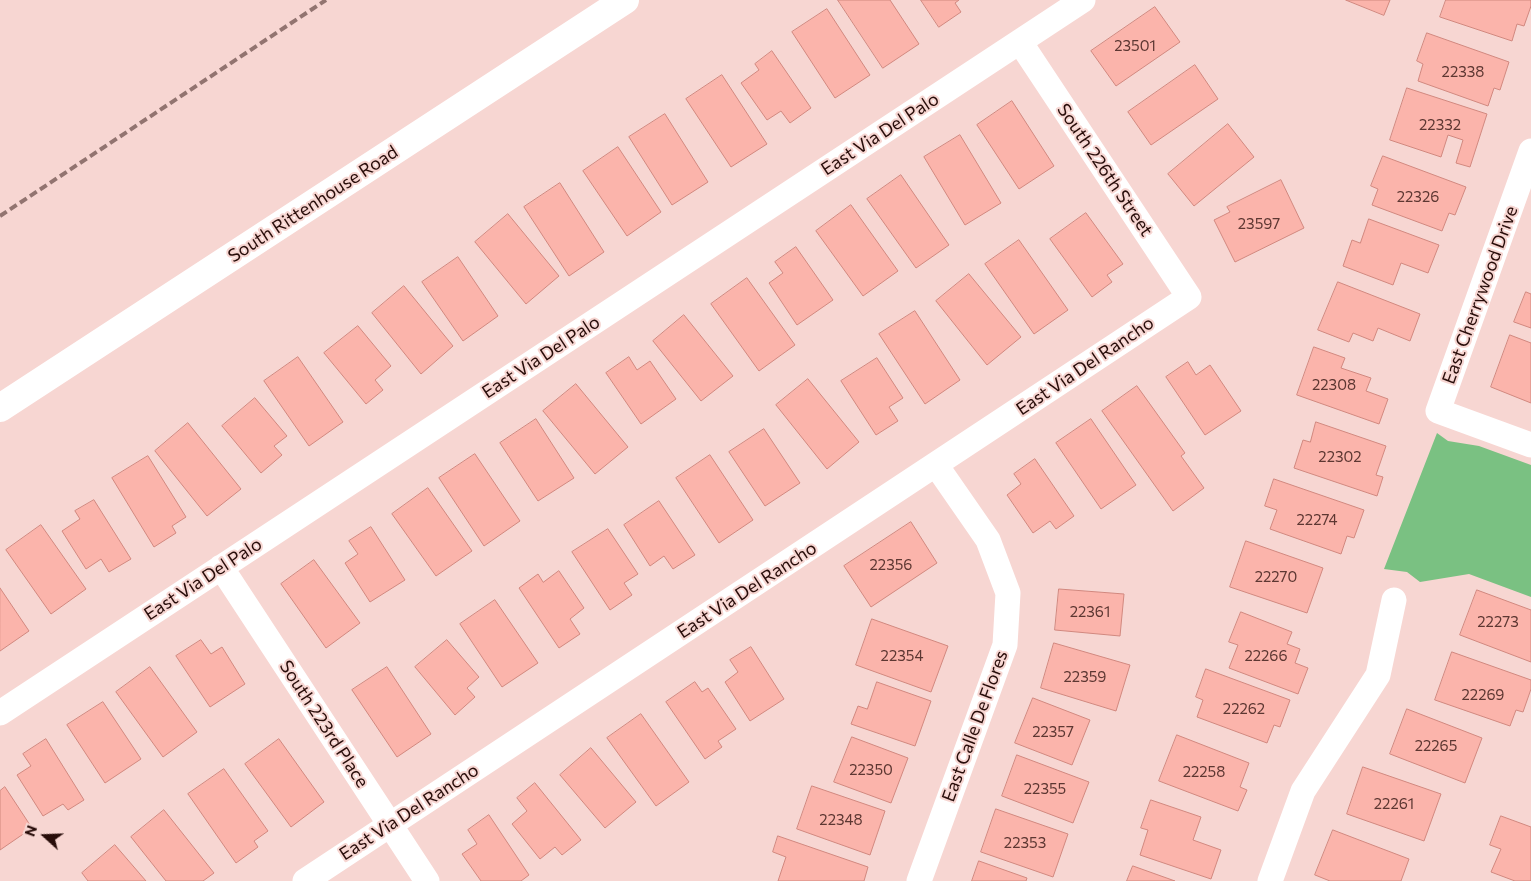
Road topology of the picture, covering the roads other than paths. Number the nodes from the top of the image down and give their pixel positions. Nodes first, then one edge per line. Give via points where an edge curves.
1 (625, 0) edge
2 (1083, 0) edge
3 (1020, 42) junction
4 (1531, 150) edge
5 (1189, 297) joint
6 (0, 408) edge
7 (1531, 445) edge
8 (936, 466) junction
9 (221, 567) junction
10 (1394, 600) dead end
11 (0, 713) edge
12 (390, 825) junction
13 (305, 881) edge
14 (427, 881) edge
15 (919, 881) edge
16 (1270, 881) edge

1 - 6 main road, South Rittenhouse Road
2 - 3 street, East Via Del Palo
3 - 5 street, South 226th Street
3 - 9 street, East Via Del Palo
4 - 7 street, East Cherrywood Drive via 1438,411
5 - 8 street, East Via Del Rancho
8 - 12 street, East Via Del Rancho
8 - 15 street, East Calle De Flores via 988,540 1008,593 1005,645
9 - 11 street, East Via Del Palo
9 - 12 street, South 223rd Place
10 - 16 street via 1378,675 1303,791
12 - 13 street, East Via Del Rancho
12 - 14 street, South 223rd Place

